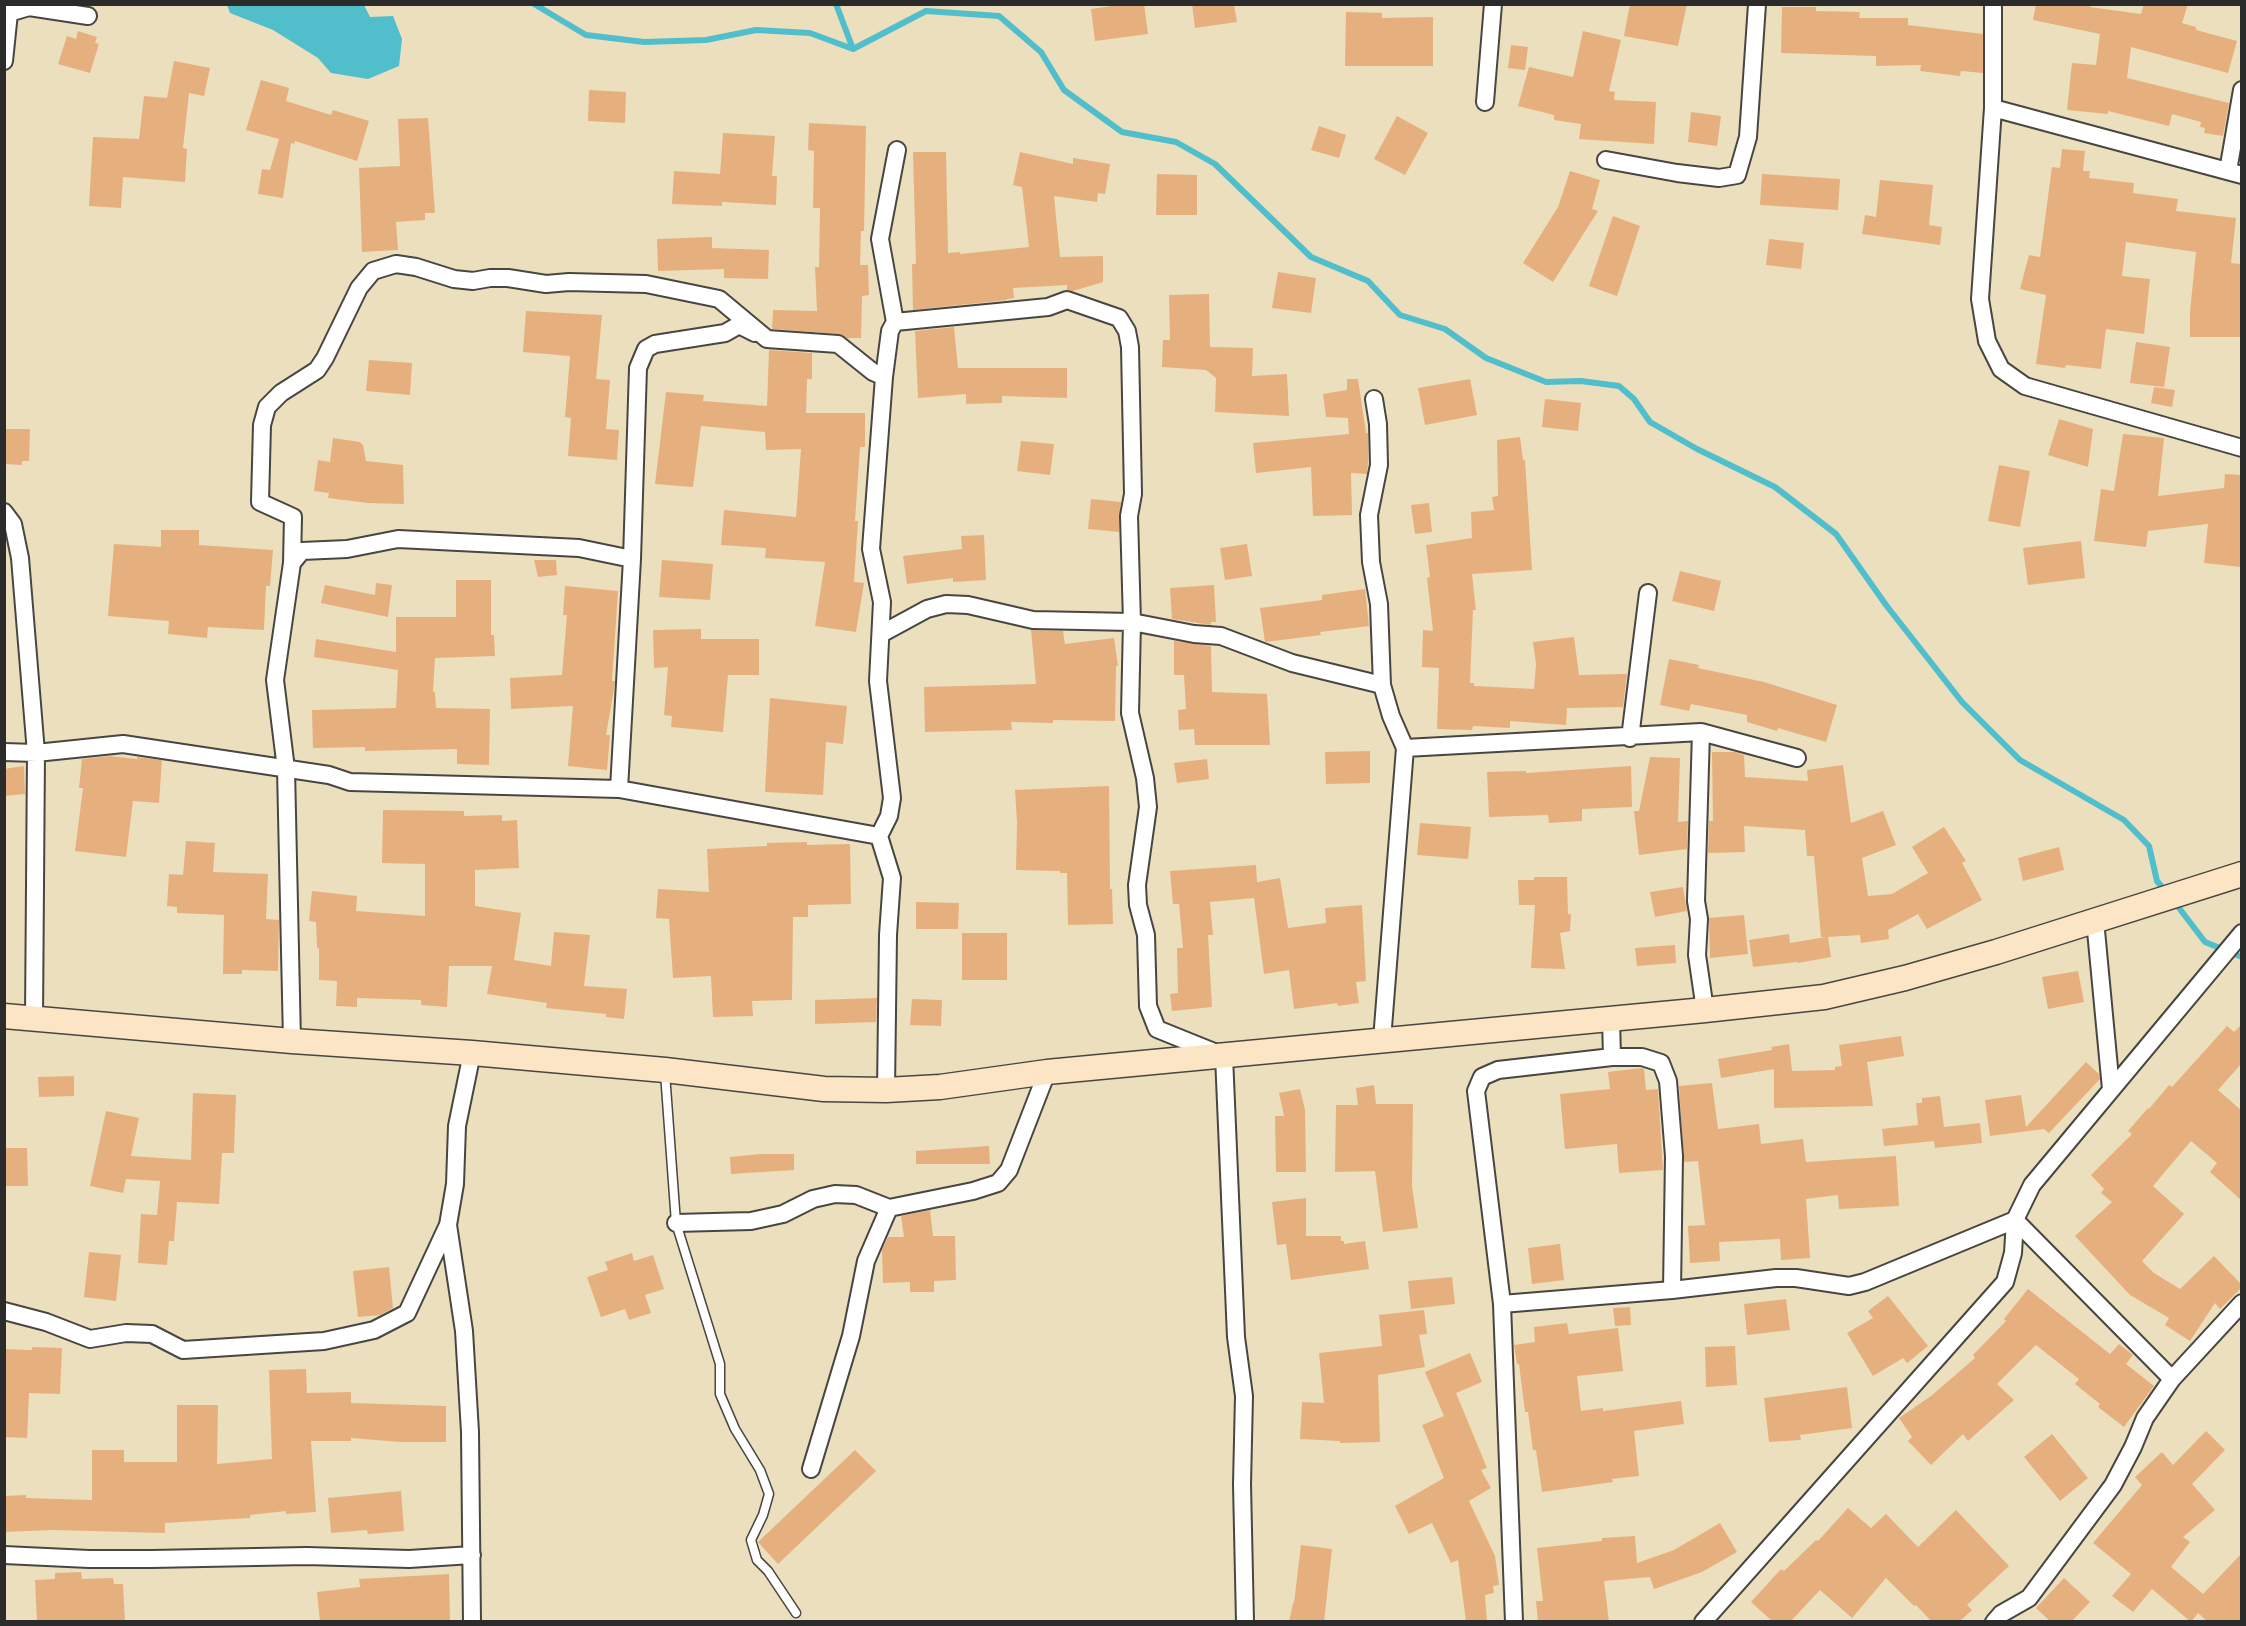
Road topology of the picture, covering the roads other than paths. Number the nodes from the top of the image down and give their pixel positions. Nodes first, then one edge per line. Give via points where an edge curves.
1 (1493, 4) edge
2 (1757, 4) edge
3 (1993, 4) edge
4 (88, 16) dead end
5 (4, 61) edge
6 (2241, 90) edge
7 (1485, 102) dead end
8 (1993, 108) junction
9 (897, 150) dead end
10 (1606, 160) dead end
11 (2235, 173) edge
12 (895, 322) junction
13 (767, 339) junction
14 (884, 377) junction
15 (1374, 399) dead end
16 (2241, 448) edge
17 (4, 512) edge
18 (632, 559) junction
19 (292, 563) junction
20 (1648, 593) dead end
21 (1132, 622) junction
22 (881, 634) junction
23 (1382, 686) junction
24 (1701, 732) junction
25 (1630, 738) junction
26 (1405, 748) junction
27 (4, 752) edge
28 (36, 753) junction
29 (1797, 758) dead end
30 (286, 769) junction
31 (619, 789) junction
32 (879, 836) junction
33 (2241, 874) edge
34 (2096, 920) junction
35 (2241, 933) edge
36 (1705, 1010) junction
37 (4, 1016) edge
38 (34, 1018) junction
39 (1611, 1019) junction
40 (1382, 1040) junction
41 (292, 1041) junction
42 (472, 1053) junction
43 (1224, 1056) junction
44 (1612, 1057) junction
45 (665, 1070) junction
46 (1047, 1072) junction
47 (2111, 1089) junction
48 (886, 1090) junction
49 (889, 1208) junction
50 (2015, 1220) junction
51 (676, 1223) junction
52 (448, 1225) junction
53 (1672, 1290) junction
54 (2241, 1303) edge
55 (1502, 1304) junction
56 (4, 1311) edge
57 (2172, 1379) junction
58 (811, 1469) dead end
59 (4, 1555) edge
60 (472, 1555) junction
61 (796, 1613) dead end
62 (2002, 1619) edge
63 (472, 1622) edge
64 (1245, 1622) edge
65 (1514, 1622) edge
66 (1702, 1622) edge

1 - 7 street
2 - 10 street via 1748,137 1737,175 1688,175
3 - 8 street
4 - 5 street via 28,7 9,13
6 - 11 street
8 - 11 street
8 - 16 street via 1980,299 1987,341 2001,369 2025,386
9 - 12 street via 880,239
12 - 14 street via 890,331
12 - 21 street via 1048,307 1067,300 1119,318 1130,347
13 - 14 street via 838,344
13 - 18 street via 739,325 725,333 655,344 646,349 638,368
13 - 19 street via 719,299 646,284 546,284 508,278 473,281 396,264 373,271 359,288 321,364 267,407 262,425 260,502 293,517
14 - 22 street via 871,549 882,602
15 - 23 street via 1379,465 1369,515 1371,562 1379,604
17 - 28 street via 13,524 20,558
18 - 19 street via 579,548 398,539 347,549 302,551
18 - 31 street
19 - 30 street via 275,680
20 - 25 street
21 - 22 street via 1032,620 968,605 946,604 927,609
21 - 23 street via 1221,636 1292,663
21 - 43 street via 1130,712 1148,807 1137,885 1146,935 1148,1006 1157,1029
22 - 32 street via 878,681 892,798
23 - 26 street
24 - 25 street
24 - 29 street
24 - 36 street via 1696,901 1697,955
25 - 26 street
26 - 40 street
27 - 28 street
28 - 30 street via 123,744
28 - 38 street
30 - 31 street via 350,782
30 - 41 street
31 - 32 street
32 - 48 street via 892,878
33 - 34 main road
34 - 36 main road via 1905,978 1824,997
34 - 47 street
35 - 47 street
36 - 39 main road
37 - 38 main road
38 - 41 main road
39 - 40 main road
39 - 44 street
40 - 43 main road
41 - 42 main road
42 - 45 main road
42 - 52 street via 457,1126 455,1184
43 - 46 main road
43 - 64 street via 1236,1337 1244,1396
44 - 53 street via 1642,1057 1661,1063 1668,1081 1674,1156
44 - 55 street via 1498,1070 1482,1077 1476,1091
45 - 48 main road via 824,1089
45 - 51 lane
46 - 48 main road via 940,1087
46 - 49 street via 1009,1170 998,1183
47 - 50 street via 2032,1185
49 - 51 street via 856,1195 835,1194 813,1198 783,1214 751,1221
49 - 58 street via 867,1261 851,1336
50 - 53 street via 1849,1286 1776,1278
50 - 57 street
50 - 66 street via 2013,1253 2005,1282
51 - 61 lane via 720,1364 720,1394 769,1494 751,1540 757,1560
52 - 56 street via 407,1313 374,1330 324,1341 183,1350 152,1334 126,1333 90,1339
52 - 60 street via 464,1331
53 - 55 street
54 - 57 street
55 - 65 street
57 - 62 street via 2145,1418 2113,1485 2029,1598
59 - 60 street via 89,1559 409,1559
60 - 63 street

